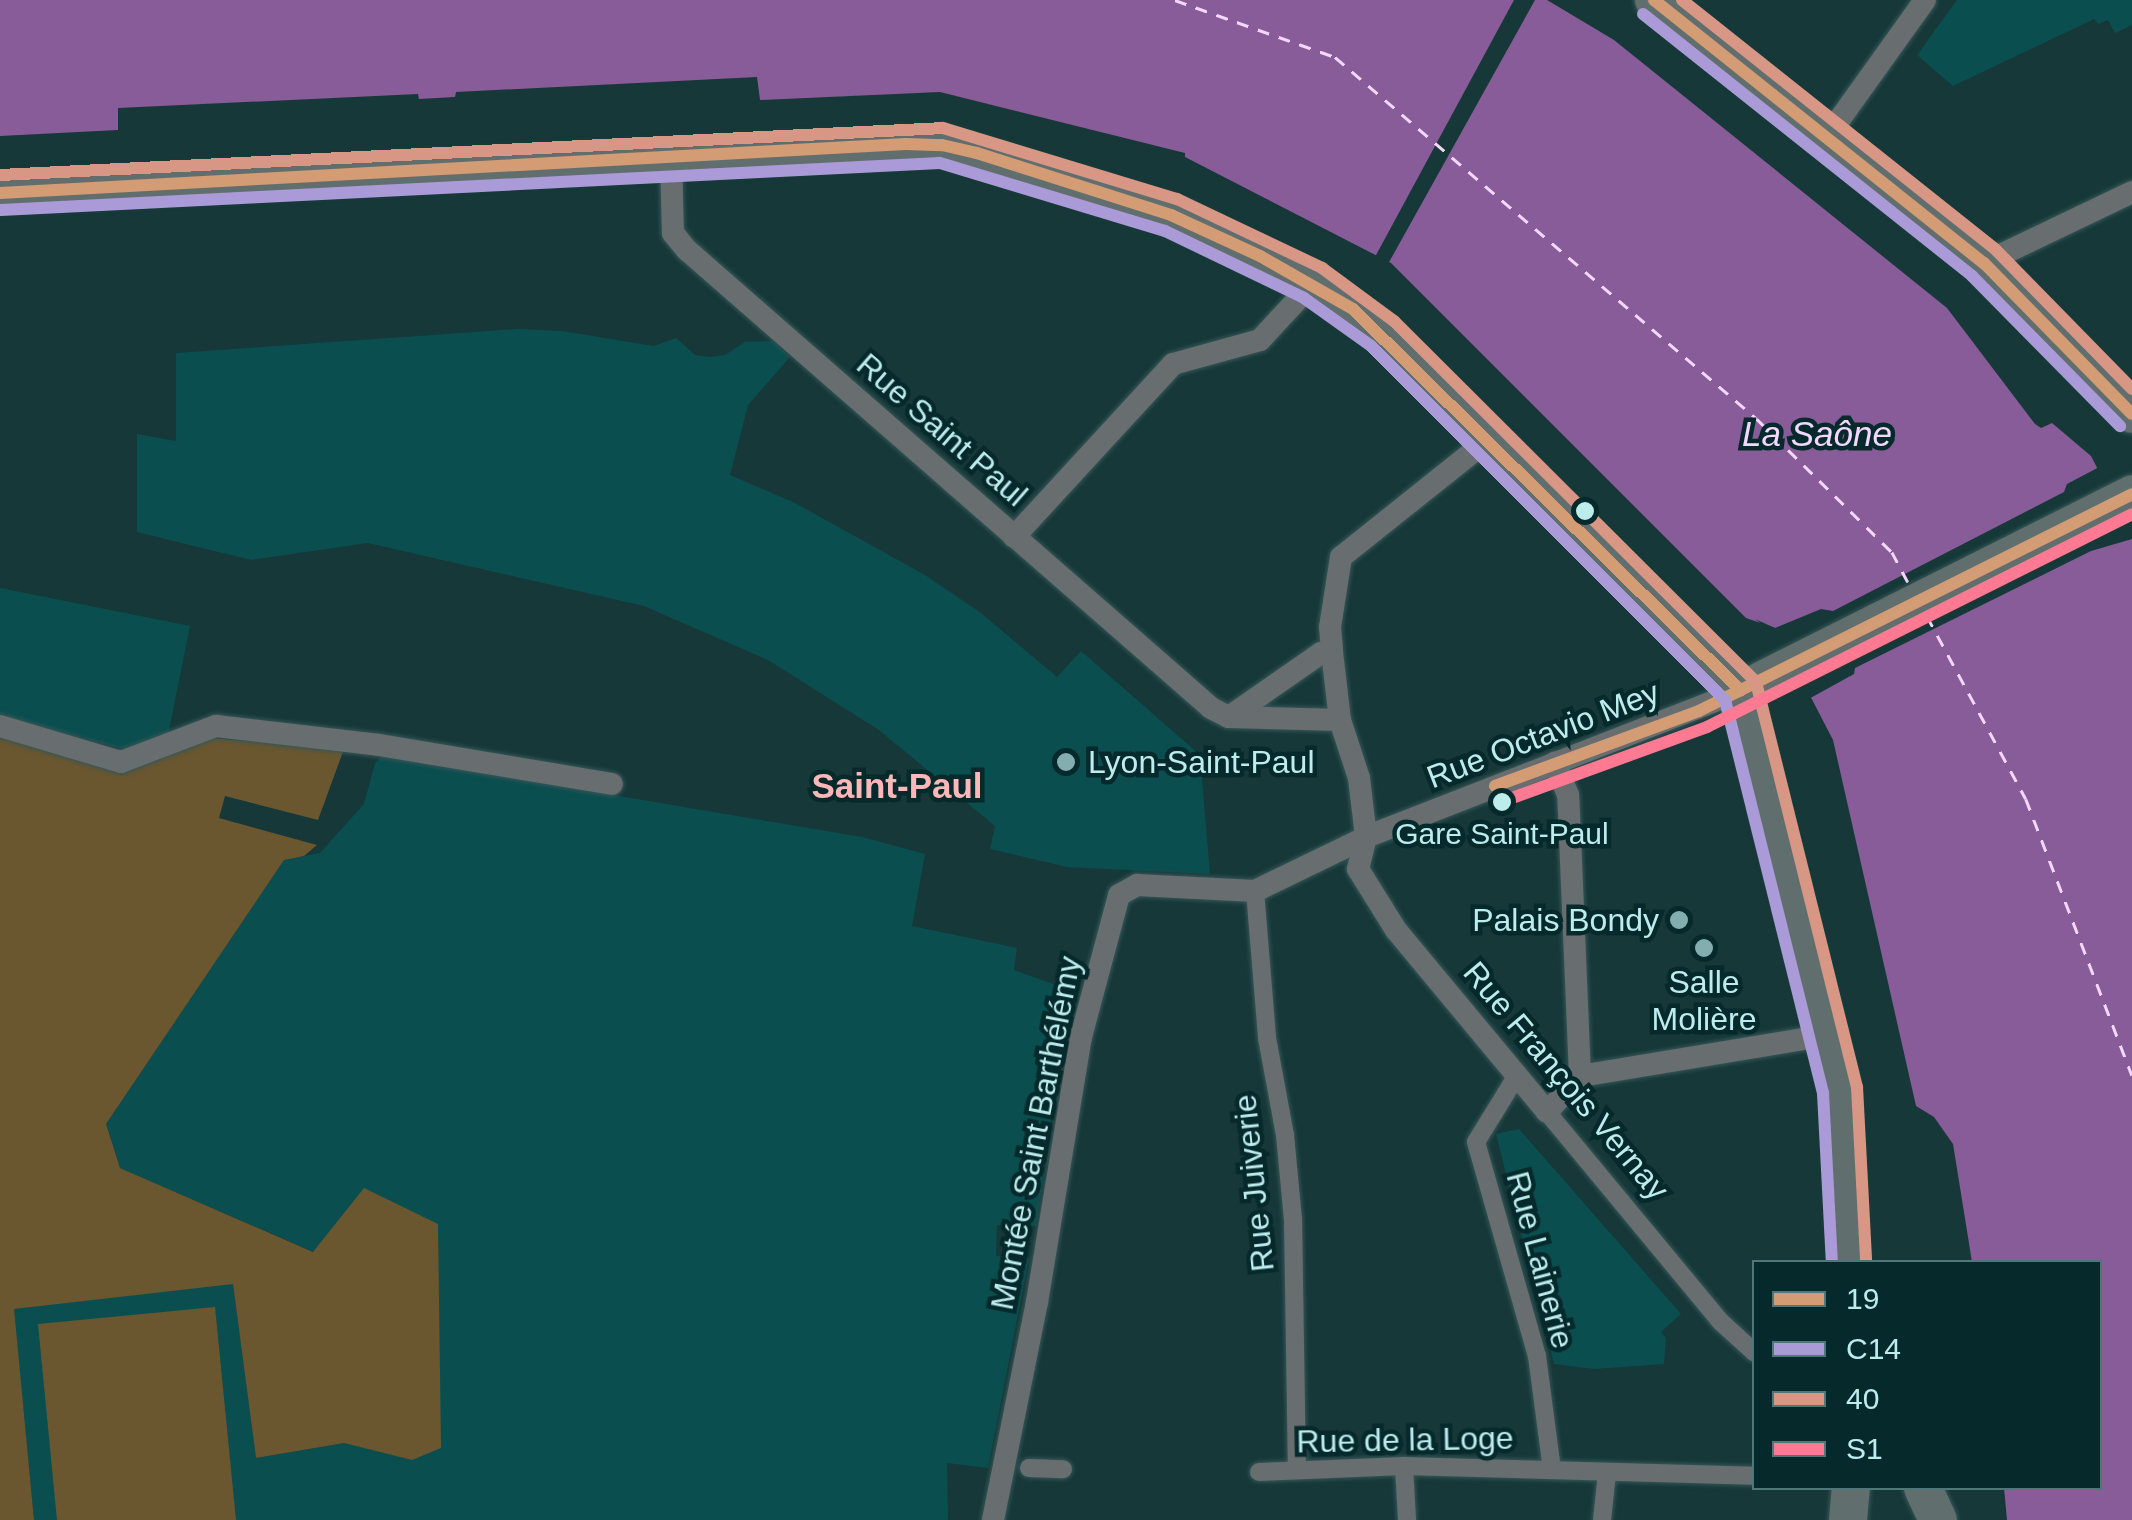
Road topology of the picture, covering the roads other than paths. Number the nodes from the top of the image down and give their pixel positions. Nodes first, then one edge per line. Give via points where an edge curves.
1 (1654, 0) edge
2 (1925, 0) edge
3 (1828, 136) junction
4 (671, 159) junction
5 (2132, 192) edge
6 (0, 193) edge
7 (1984, 264) junction
8 (1312, 283) junction
9 (2132, 414) edge
10 (1489, 439) junction
11 (2132, 494) edge
12 (1014, 537) junction
13 (1332, 652) junction
14 (1741, 691) junction
15 (1229, 718) junction
16 (1340, 720) junction
17 (0, 726) edge
18 (1555, 764) junction
19 (612, 784) dead end
20 (1366, 838) junction
21 (1254, 891) junction
22 (1827, 1035) junction
23 (1580, 1076) junction
24 (1516, 1077) junction
25 (1547, 1112) junction
26 (1850, 1260) edge
27 (1752, 1350) edge
28 (1404, 1466) junction
29 (1029, 1468) dead end
30 (1063, 1469) dead end
31 (1297, 1470) junction
32 (1552, 1470) junction
33 (1259, 1472) dead end
34 (1607, 1473) junction
35 (1752, 1476) edge
36 (1851, 1490) edge
37 (1924, 1490) edge
38 (993, 1520) edge
39 (1407, 1520) edge
40 (1602, 1520) edge
41 (1848, 1520) edge
42 (1938, 1520) edge

1 - 3 main road
2 - 3 street
3 - 7 main road
4 - 6 main road
4 - 8 main road via 942,145 1171,215
4 - 12 street, Rue Saint Paul via 673,233 687,250
5 - 7 street
7 - 9 main road
8 - 10 main road via 1352,309
8 - 12 street via 1260,340 1173,364
10 - 13 street, Rue François Vernay via 1341,558
10 - 14 main road
11 - 14 main road
12 - 15 street, Rue Saint Paul
13 - 15 street via 1321,653
13 - 16 street, Rue François Vernay
14 - 18 street, Rue Octavio Mey
14 - 22 main road
15 - 16 street
16 - 20 street, Rue François Vernay via 1360,778
17 - 19 street via 120,762 216,726
18 - 20 street, Rue Octavio Mey
18 - 23 street via 1568,794
20 - 21 street, Rue Octavio Mey
20 - 24 street, Rue François Vernay via 1358,869 1378,905
21 - 31 street, Rue Juiverie via 1293,1219
21 - 38 street, Montée Saint Barthélémy via 1137,885 1118,894 1082,1038
22 - 23 street
22 - 26 main road via 1846,1131
23 - 25 street
24 - 25 street, Rue François Vernay
24 - 32 street, Rue Lainerie via 1476,1142 1537,1356
25 - 27 street, Rue François Vernay via 1721,1322
28 - 31 street, Rue de la Loge
28 - 32 street, Rue de la Loge
28 - 39 street
29 - 30 street
31 - 33 street, Rue de la Loge
32 - 34 street, Rue de la Loge
34 - 35 street, Rue de la Loge
34 - 40 street
36 - 41 main road
37 - 42 main road

